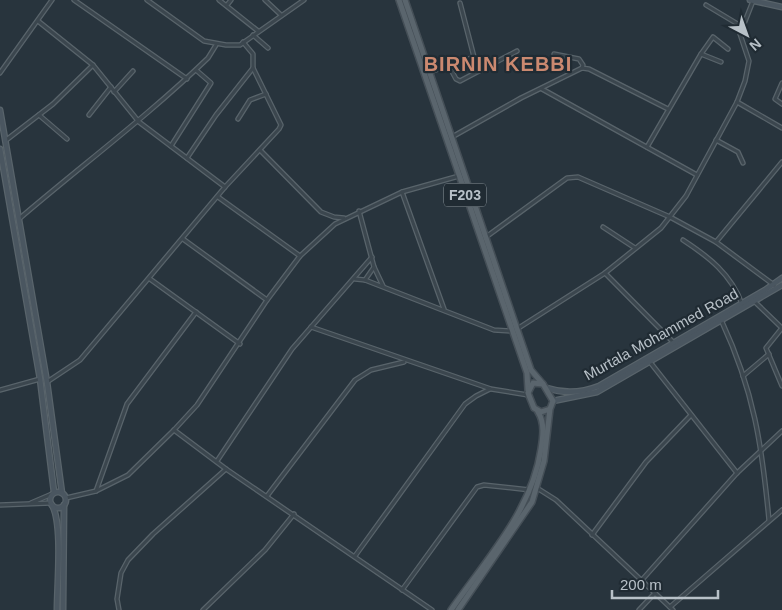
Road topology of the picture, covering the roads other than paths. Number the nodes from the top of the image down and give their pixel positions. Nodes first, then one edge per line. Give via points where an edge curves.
1 (52, 0) edge
2 (74, 0) edge
3 (147, 0) edge
4 (219, 0) edge
5 (231, 0) edge
6 (265, 0) edge
7 (304, 0) edge
8 (399, 0) edge
9 (405, 0) edge
10 (752, 0) edge
11 (460, 3) dead end
12 (227, 5) junction
13 (706, 5) dead end
14 (782, 7) edge
15 (281, 15) junction
16 (38, 21) junction
17 (741, 26) junction
18 (258, 31) junction
19 (253, 35) junction
20 (243, 42) junction
21 (216, 45) junction
22 (268, 48) dead end
23 (728, 49) dead end
24 (517, 52) dead end
25 (554, 54) dead end
26 (701, 54) junction
27 (474, 57) junction
28 (721, 62) dead end
29 (93, 65) junction
30 (449, 66) junction
31 (253, 68) junction
32 (582, 68) junction
33 (196, 70) junction
34 (133, 71) dead end
35 (479, 71) junction
36 (0, 73) edge
37 (429, 73) junction
38 (186, 79) junction
39 (782, 82) edge
40 (111, 87) junction
41 (542, 89) junction
42 (114, 92) junction
43 (266, 94) junction
44 (737, 102) junction
45 (782, 104) edge
46 (668, 109) junction
47 (0, 110) edge
48 (39, 115) junction
49 (89, 115) dead end
50 (238, 119) dead end
51 (139, 122) junction
52 (782, 128) edge
53 (451, 137) junction
54 (67, 139) dead end
55 (716, 140) junction
56 (5, 141) junction
57 (171, 146) junction
58 (647, 147) junction
59 (0, 149) edge
60 (260, 150) junction
61 (187, 158) junction
62 (782, 162) edge
63 (743, 163) dead end
64 (697, 175) junction
65 (459, 176) junction
66 (225, 187) junction
67 (402, 192) junction
68 (218, 197) junction
69 (359, 211) junction
70 (670, 217) junction
71 (345, 218) junction
72 (19, 219) junction
73 (603, 227) dead end
74 (485, 237) junction
75 (183, 240) junction
76 (684, 240) dead end
77 (716, 242) junction
78 (635, 248) junction
79 (300, 256) junction
80 (372, 257) junction
81 (374, 267) junction
82 (605, 273) junction
83 (782, 278) edge
84 (150, 279) junction
85 (354, 279) junction
86 (365, 280) junction
87 (774, 285) junction
88 (782, 285) edge
89 (383, 287) junction
90 (767, 292) junction
91 (267, 300) junction
92 (755, 302) junction
93 (742, 304) junction
94 (444, 309) junction
95 (196, 312) junction
96 (722, 322) junction
97 (311, 327) junction
98 (782, 328) edge
99 (514, 330) junction
100 (674, 343) junction
101 (240, 344) junction
102 (769, 354) junction
103 (409, 362) junction
104 (650, 362) junction
105 (743, 376) junction
106 (40, 380) junction
107 (47, 382) junction
108 (545, 386) junction
109 (782, 386) edge
110 (491, 389) junction
111 (0, 390) edge
112 (528, 392) junction
113 (553, 401) junction
114 (550, 409) junction
115 (538, 412) junction
116 (692, 415) junction
117 (174, 430) junction
118 (782, 431) edge
119 (762, 448) junction
120 (216, 461) junction
121 (226, 469) junction
122 (737, 473) junction
123 (537, 488) junction
124 (531, 490) junction
125 (96, 491) junction
126 (53, 493) junction
127 (62, 493) junction
128 (267, 496) junction
129 (66, 498) junction
130 (28, 504) junction
131 (51, 504) junction
132 (0, 505) edge
133 (64, 505) junction
134 (782, 510) edge
135 (294, 514) junction
136 (769, 520) junction
137 (592, 535) junction
138 (355, 556) junction
139 (641, 581) junction
140 (402, 590) junction
141 (655, 594) junction
142 (672, 609) edge
143 (57, 610) edge
144 (63, 610) edge
145 (119, 610) edge
146 (203, 610) edge
147 (432, 610) edge
148 (451, 610) edge
149 (458, 610) edge
150 (639, 610) edge

1 - 16 street
2 - 38 street
3 - 21 street via 204,41
4 - 12 street
5 - 12 street
6 - 15 street
7 - 15 street
8 - 65 main road, F203
9 - 37 main road, F203
10 - 14 main road
10 - 17 street
11 - 27 street
12 - 18 street
13 - 17 street
15 - 18 street
16 - 29 street
16 - 36 street
17 - 44 street via 740,34 749,66
18 - 19 street
19 - 20 street
19 - 22 street
20 - 21 street
20 - 31 street via 253,54
21 - 33 street
23 - 26 street via 713,38
24 - 35 street
25 - 32 street via 574,57 582,62
26 - 28 street
26 - 46 street
27 - 30 street
27 - 35 street
29 - 40 street
29 - 48 street
30 - 35 street via 458,81
30 - 37 street
31 - 43 street
31 - 61 street
32 - 41 street
32 - 46 street
33 - 38 street
33 - 57 street via 211,83
34 - 42 street
37 - 53 main road, F203
38 - 51 street
39 - 45 street via 775,99
40 - 42 street
40 - 49 street
41 - 53 street
41 - 58 street
42 - 51 street
43 - 50 street via 250,100
43 - 60 street via 281,124
44 - 52 street
44 - 55 street
46 - 58 street
47 - 56 main road
48 - 54 street
48 - 56 street
51 - 57 street
51 - 72 street via 100,150
53 - 74 main road, F203
55 - 63 street via 738,152
55 - 64 street
56 - 72 main road
57 - 61 street
58 - 64 street
59 - 106 main road
60 - 66 street
60 - 71 street via 321,212
61 - 66 street
62 - 77 street
64 - 70 street
65 - 67 street
65 - 99 main road, F203
66 - 68 street
67 - 69 street
67 - 94 street
68 - 75 street
68 - 79 street
69 - 71 street
69 - 80 street
70 - 74 street via 572,177
70 - 77 street
70 - 78 street
71 - 79 street
72 - 107 main road
73 - 78 street
74 - 99 main road, F203
75 - 84 street
75 - 91 street
76 - 93 street via 728,276
77 - 87 street
78 - 82 street
79 - 91 street
80 - 81 street
80 - 85 street
81 - 86 street
81 - 89 street
82 - 99 street
82 - 100 street
83 - 87 main road, Murtala Mohammed Road
84 - 95 street
84 - 107 street via 80,360
85 - 86 street
85 - 97 street
86 - 89 street
87 - 90 main road, Murtala Mohammed Road
88 - 90 main road, Murtala Mohammed Road
89 - 94 street
90 - 92 main road, Murtala Mohammed Road
90 - 93 main road, Murtala Mohammed Road
91 - 101 street
92 - 96 main road, Murtala Mohammed Road
92 - 98 street
93 - 100 main road, Murtala Mohammed Road
94 - 99 street via 494,330
95 - 101 street
95 - 125 street via 128,404
96 - 104 main road, Murtala Mohammed Road
96 - 105 street
97 - 103 street
97 - 120 street via 276,371
98 - 102 street via 767,345
99 - 108 main road, F203 via 532,370
99 - 112 main road, F203 via 527,373
100 - 108 main road, Murtala Mohammed Road via 591,389 570,392
101 - 117 street via 197,405
102 - 105 street
102 - 109 street
103 - 110 street
103 - 128 street via 388,364 355,380
104 - 113 main road, Murtala Mohammed Road via 590,395
104 - 116 street
105 - 119 street
106 - 111 street
106 - 126 main road
107 - 127 main road
108 - 112 main road via 533,384
108 - 113 main road
110 - 112 street
110 - 138 street via 465,404
112 - 115 main road
113 - 114 main road
114 - 115 main road
114 - 123 main road via 547,446
115 - 124 main road via 542,423 542,442
116 - 122 street
116 - 137 street via 646,462
117 - 120 street
117 - 125 street via 128,475
118 - 119 street
119 - 122 street
119 - 136 street
120 - 121 street
121 - 128 street
121 - 145 street via 128,560 121,573 117,599
122 - 139 street
123 - 137 street via 556,500
123 - 149 main road via 524,514
124 - 140 street via 477,487
124 - 148 main road via 514,522
125 - 129 street
126 - 127 main road
126 - 130 street
126 - 131 main road
127 - 129 main road
128 - 135 street
129 - 133 main road
130 - 131 street
130 - 132 street
131 - 133 main road via 57,508
131 - 143 main road via 58,532
133 - 144 main road
134 - 136 street
135 - 138 street
135 - 146 street via 265,550
136 - 142 street
137 - 139 street
138 - 140 street
139 - 141 street
140 - 147 street
141 - 142 street
141 - 150 street

